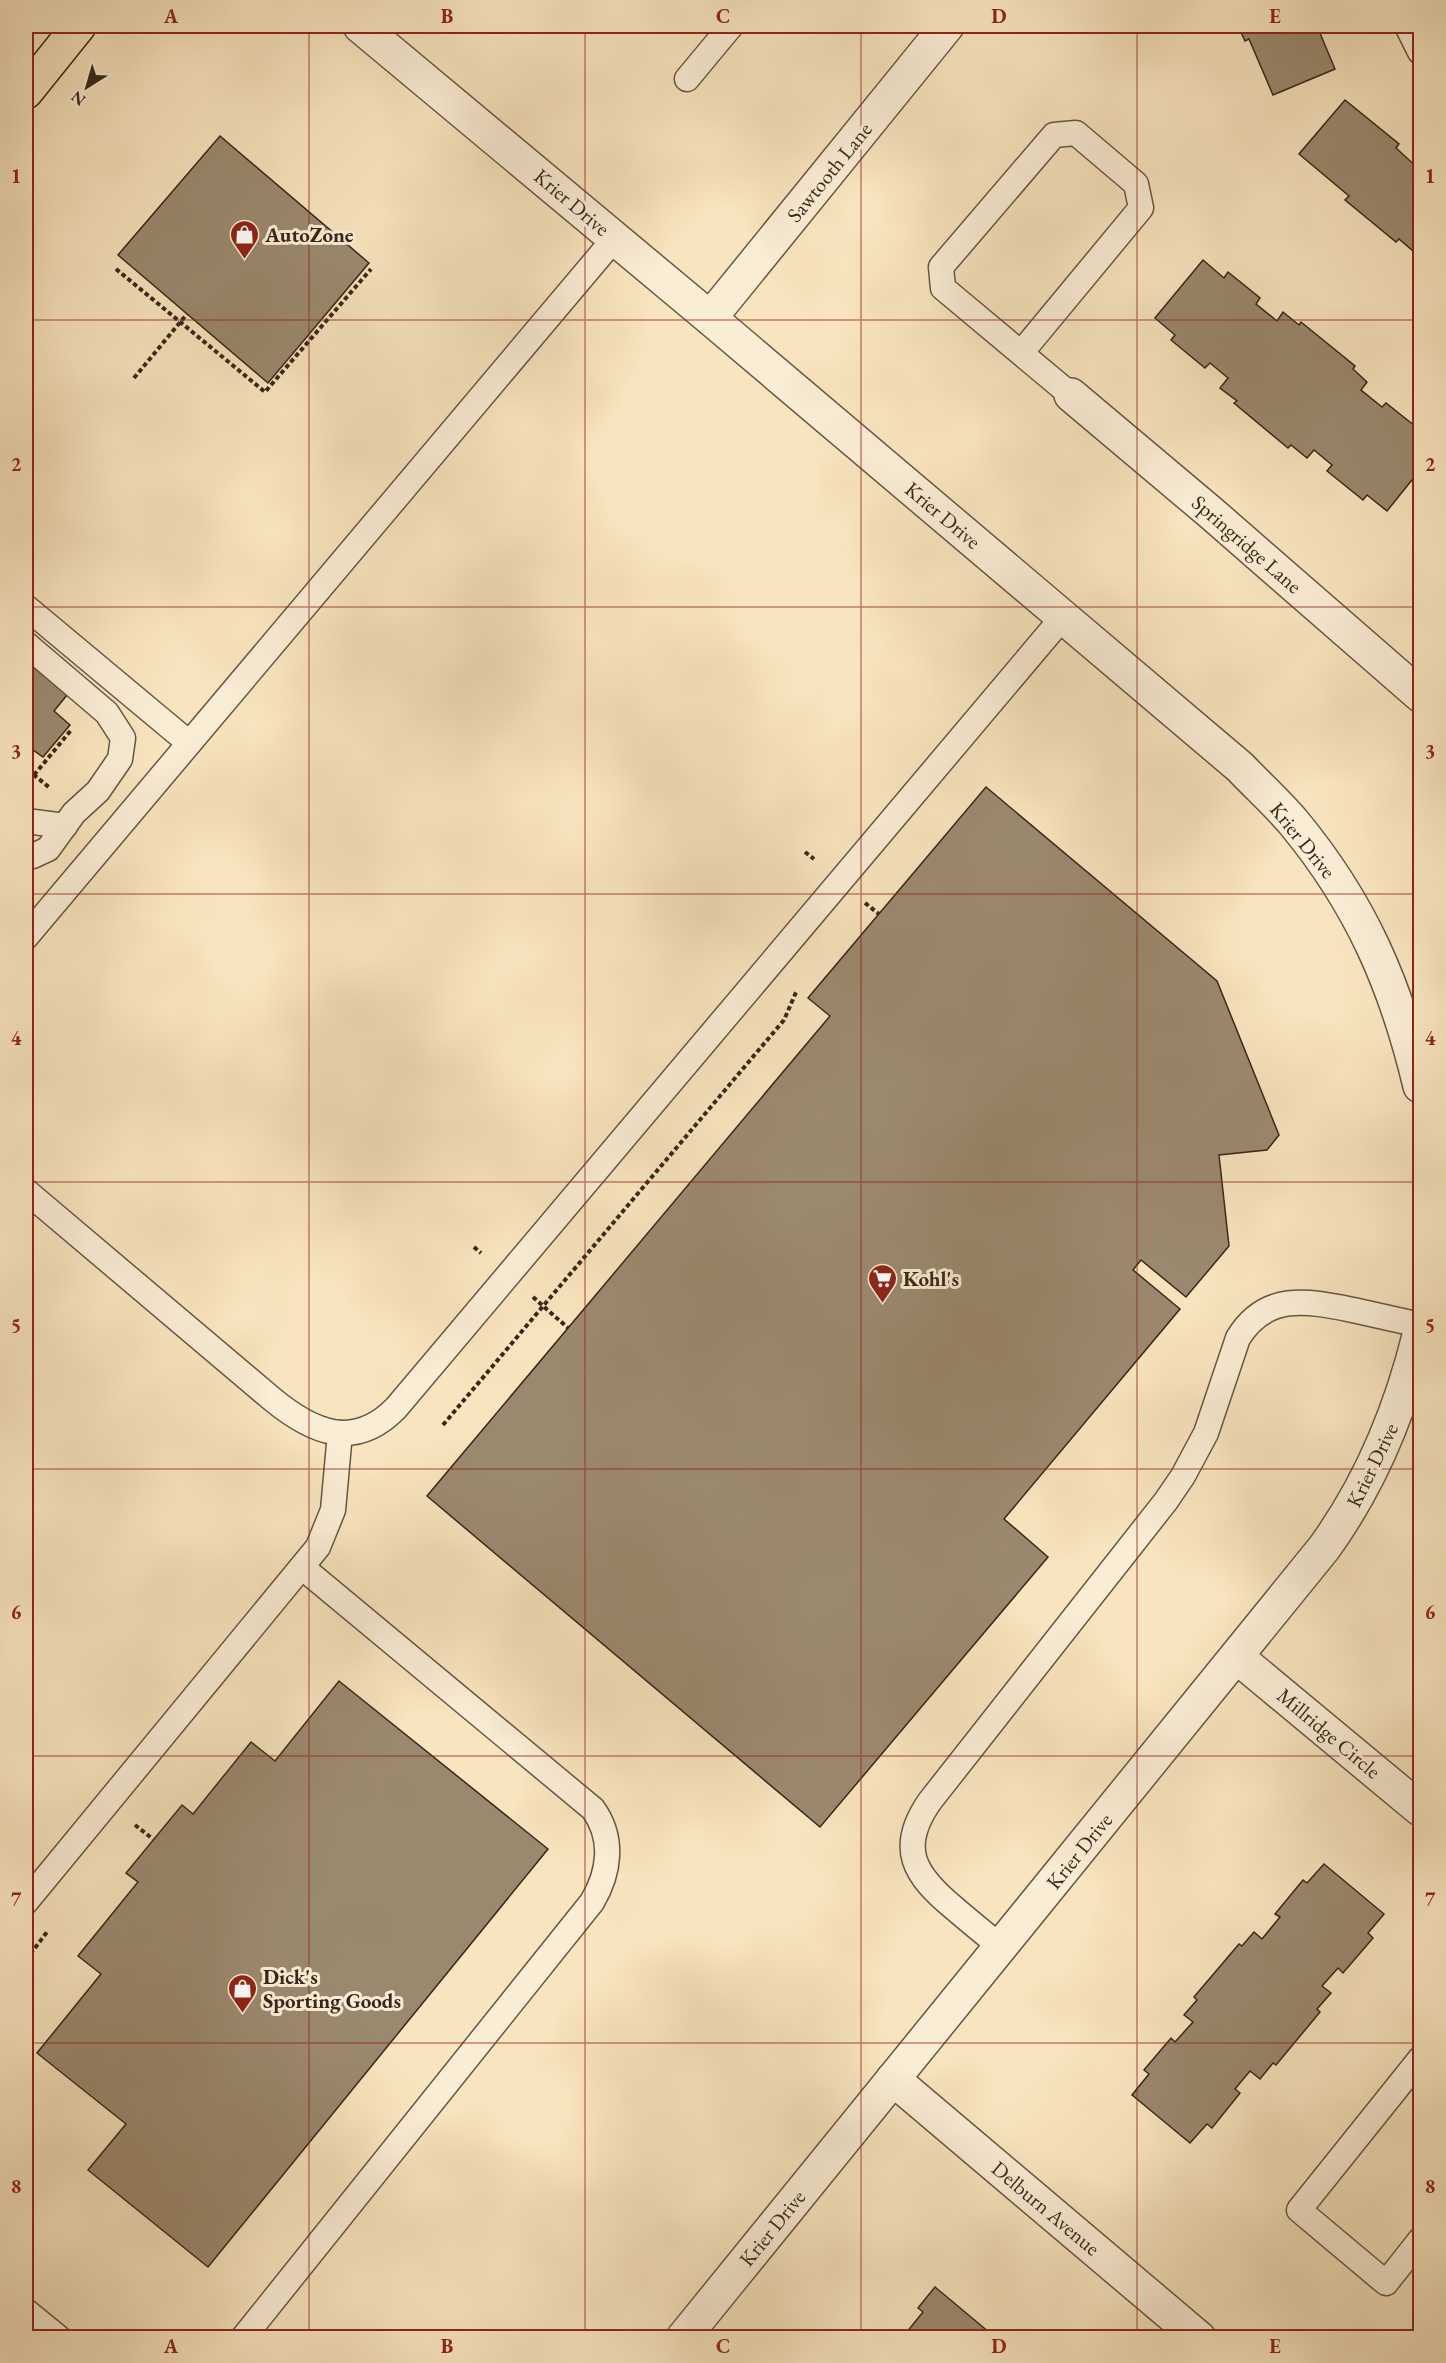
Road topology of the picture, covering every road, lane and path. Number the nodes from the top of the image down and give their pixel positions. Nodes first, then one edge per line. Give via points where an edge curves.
1 (79, 26) edge
2 (360, 26) edge
3 (731, 26) edge
4 (947, 26) edge
5 (1407, 26) edge
6 (1420, 52) edge
7 (687, 79) dead end
8 (26, 92) edge
9 (615, 238) junction
10 (116, 269) dead end
11 (371, 269) dead end
12 (187, 314) dead end
13 (710, 318) junction
14 (180, 322) junction
15 (1021, 353) junction
16 (134, 378) dead end
17 (1071, 395) joint
18 (26, 607) edge
19 (1063, 617) junction
20 (26, 644) edge
21 (1420, 695) edge
22 (189, 744) junction
23 (26, 821) edge
24 (65, 826) junction
25 (26, 851) edge
26 (875, 896) dead end
27 (860, 914) dead end
28 (26, 936) edge
29 (799, 987) dead end
30 (1420, 1086) edge
31 (26, 1191) edge
32 (1420, 1324) edge
33 (1420, 1332) edge
34 (442, 1425) dead end
35 (340, 1433) junction
36 (303, 1568) junction
37 (1237, 1658) junction
38 (1420, 1809) edge
39 (26, 1902) edge
40 (1001, 1947) junction
41 (1420, 2059) edge
42 (893, 2079) junction
43 (1420, 2240) edge
44 (26, 2311) edge
45 (59, 2337) edge
46 (243, 2337) edge
47 (683, 2337) edge
48 (1199, 2337) edge

1 - 8 main road
2 - 9 street, Krier Drive
3 - 7 lane
4 - 13 street, Sawtooth Lane
5 - 6 lane
9 - 13 street, Krier Drive
9 - 22 lane
10 - 14 path
11 - 14 path via 265,392
12 - 14 path
13 - 19 street, Krier Drive
14 - 16 path
15 - 15 lane via 943,288 941,267 1054,135 1076,133 1136,184 1141,208
15 - 17 lane
17 - 21 street, Springridge Lane
18 - 22 lane
19 - 30 street, Krier Drive via 1214,744 1293,822 1354,912 1390,981
19 - 35 lane via 396,1408 364,1431
20 - 24 lane via 107,713 123,738 120,759 98,791
22 - 28 lane
23 - 24 lane
24 - 25 lane via 48,849 33,856
26 - 27 path
29 - 34 path via 784,1020
31 - 35 lane via 288,1412 316,1428
32 - 40 lane via 1305,1302 1273,1306 1247,1324 1238,1338 1206,1433 1183,1476 930,1802 914,1830 911,1846 919,1872 940,1897
33 - 37 street, Krier Drive via 1397,1411 1349,1513
35 - 36 lane via 331,1520
36 - 39 lane
36 - 46 lane via 593,1809 605,1828 608,1853 603,1880 592,1902
37 - 38 street, Millridge Circle
37 - 40 street, Krier Drive
40 - 42 street, Krier Drive
41 - 43 lane via 1299,2210 1386,2283
42 - 47 street, Krier Drive
42 - 48 street, Delburn Avenue
44 - 45 lane

